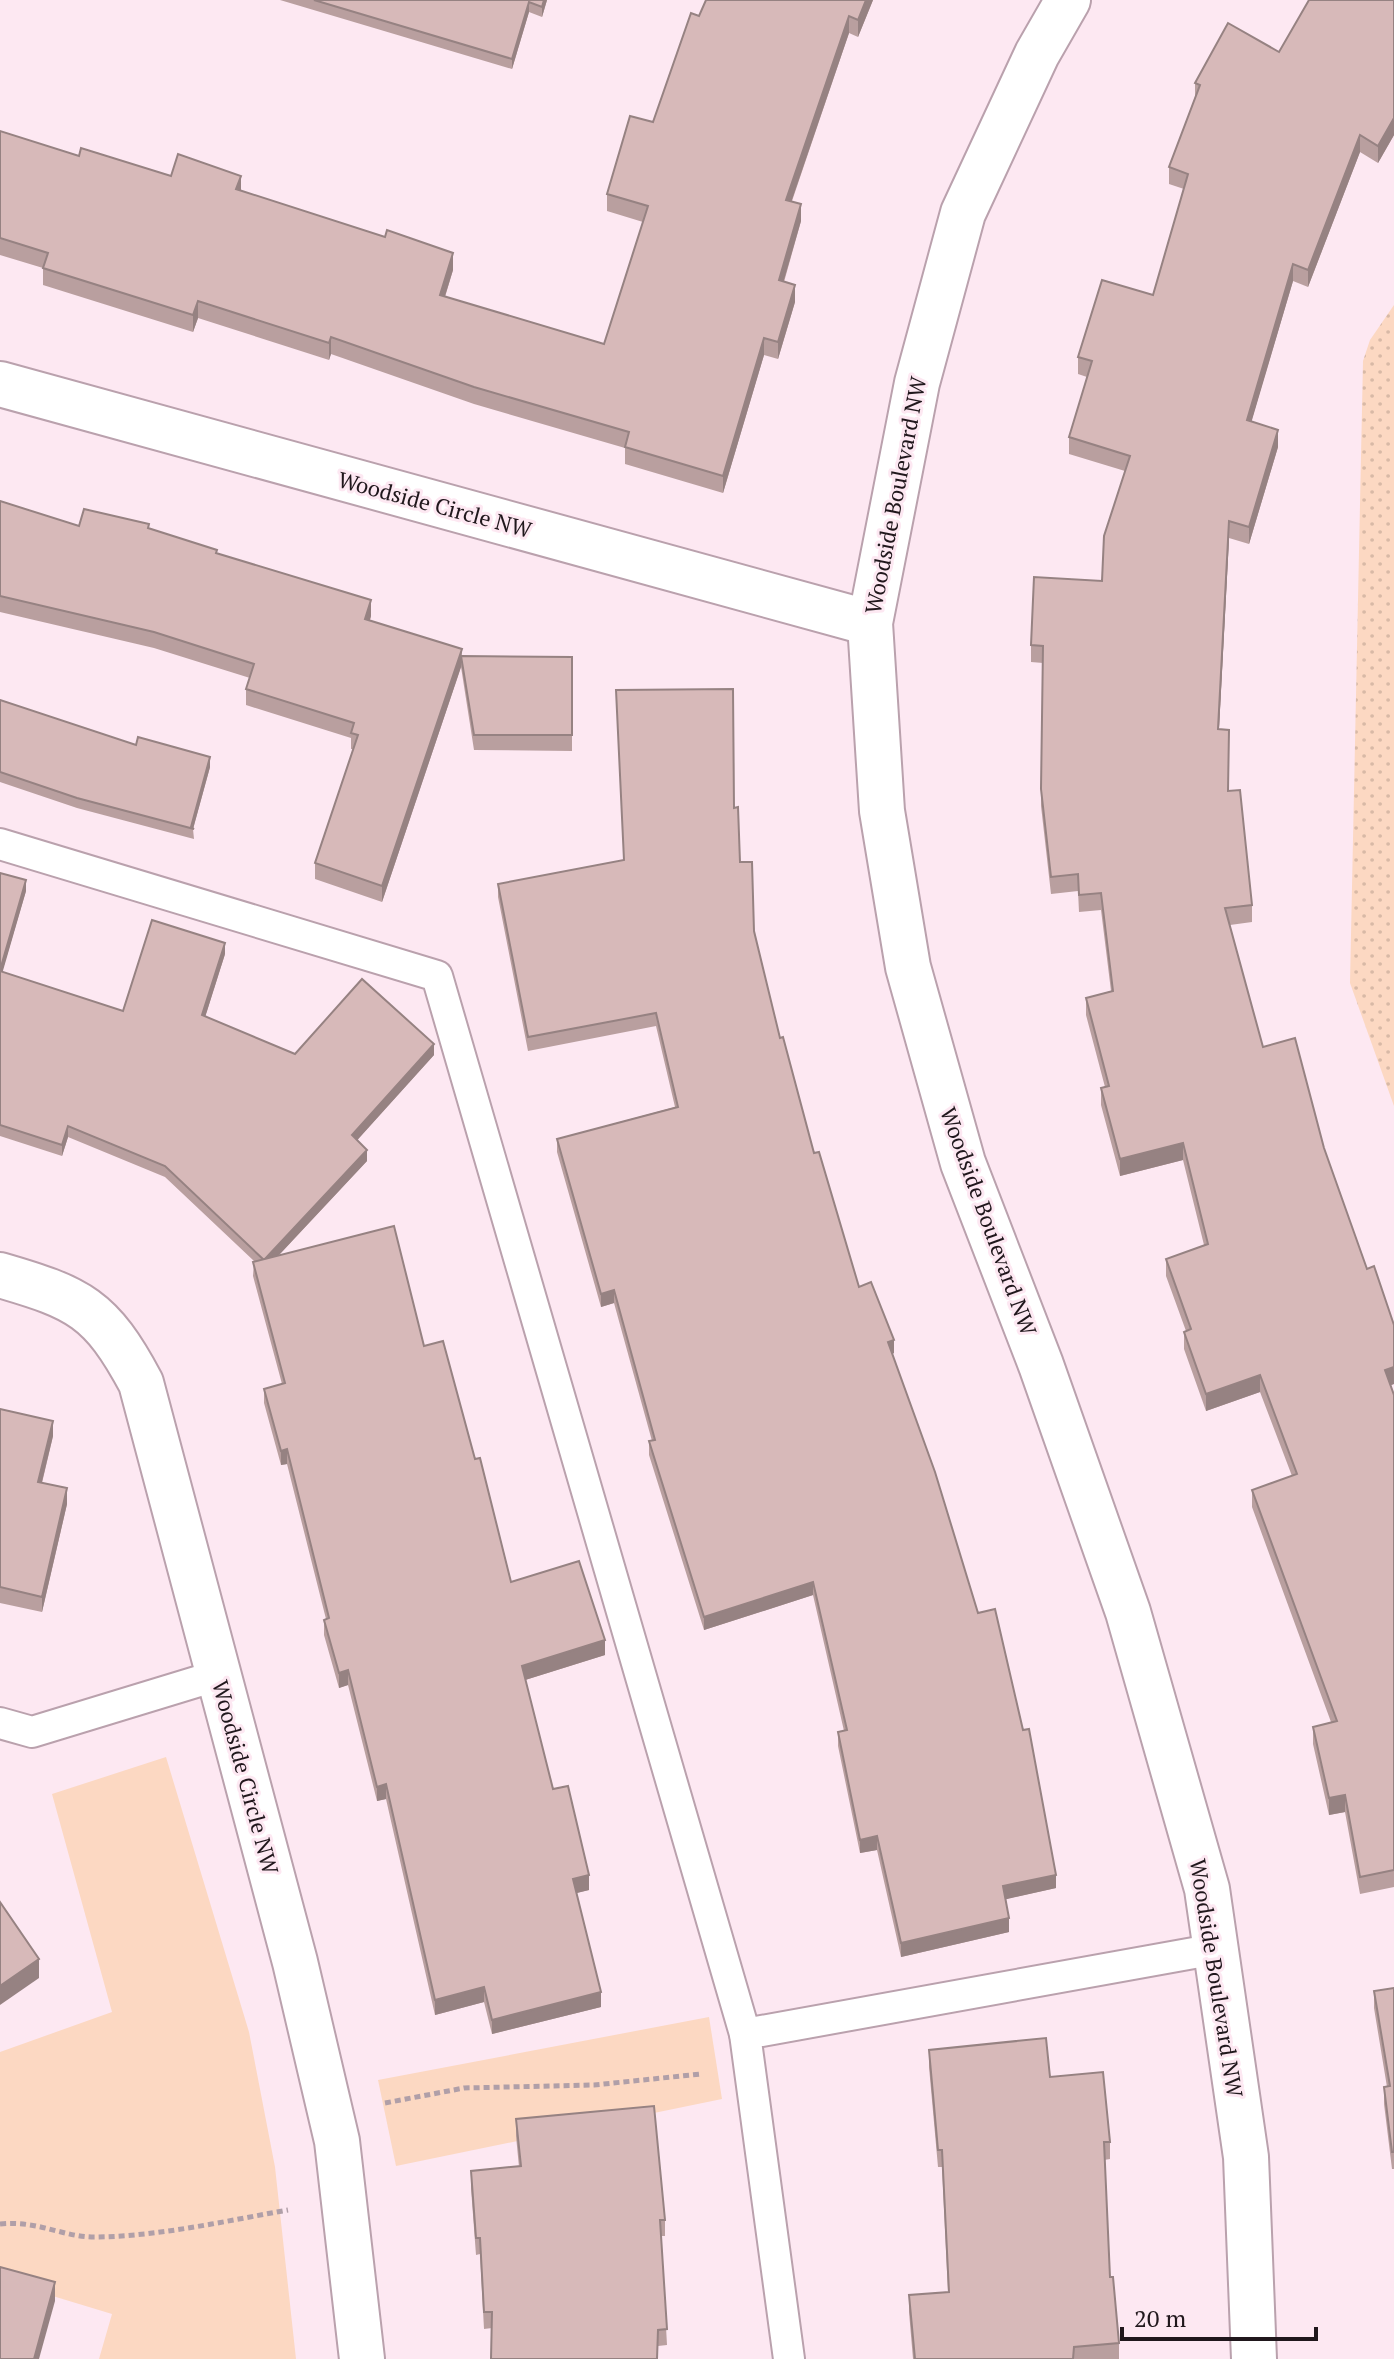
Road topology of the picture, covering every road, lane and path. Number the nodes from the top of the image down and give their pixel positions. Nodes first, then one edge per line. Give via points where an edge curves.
1 (1068, 0) edge
2 (0, 384) edge
3 (870, 623) junction
4 (0, 844) edge
5 (0, 1275) edge
6 (219, 1675) junction
7 (0, 1723) edge
8 (1216, 1949) junction
9 (745, 2034) junction
10 (750, 2070) junction
11 (330, 2115) junction
12 (344, 2200) junction
13 (0, 2224) edge
14 (362, 2359) edge
15 (789, 2359) edge
16 (1254, 2359) edge

1 - 3 street, Woodside Boulevard NW via 963,213 917,383
2 - 3 street, Woodside Circle NW
3 - 8 street, Woodside Boulevard NW via 882,811 908,967 963,1163 1128,1612 1207,1889
4 - 9 lane via 437,976
5 - 6 street, Woodside Circle NW via 58,1292 91,1310 141,1383
6 - 7 lane via 32,1732
6 - 11 street, Woodside Circle NW
8 - 9 lane
8 - 16 street, Woodside Boulevard NW via 1246,2157
9 - 10 lane
10 - 11 path via 594,2085 464,2088
10 - 15 lane
11 - 12 street, Woodside Circle NW
12 - 13 path via 145,2235 92,2238 25,2222
12 - 14 street, Woodside Circle NW

